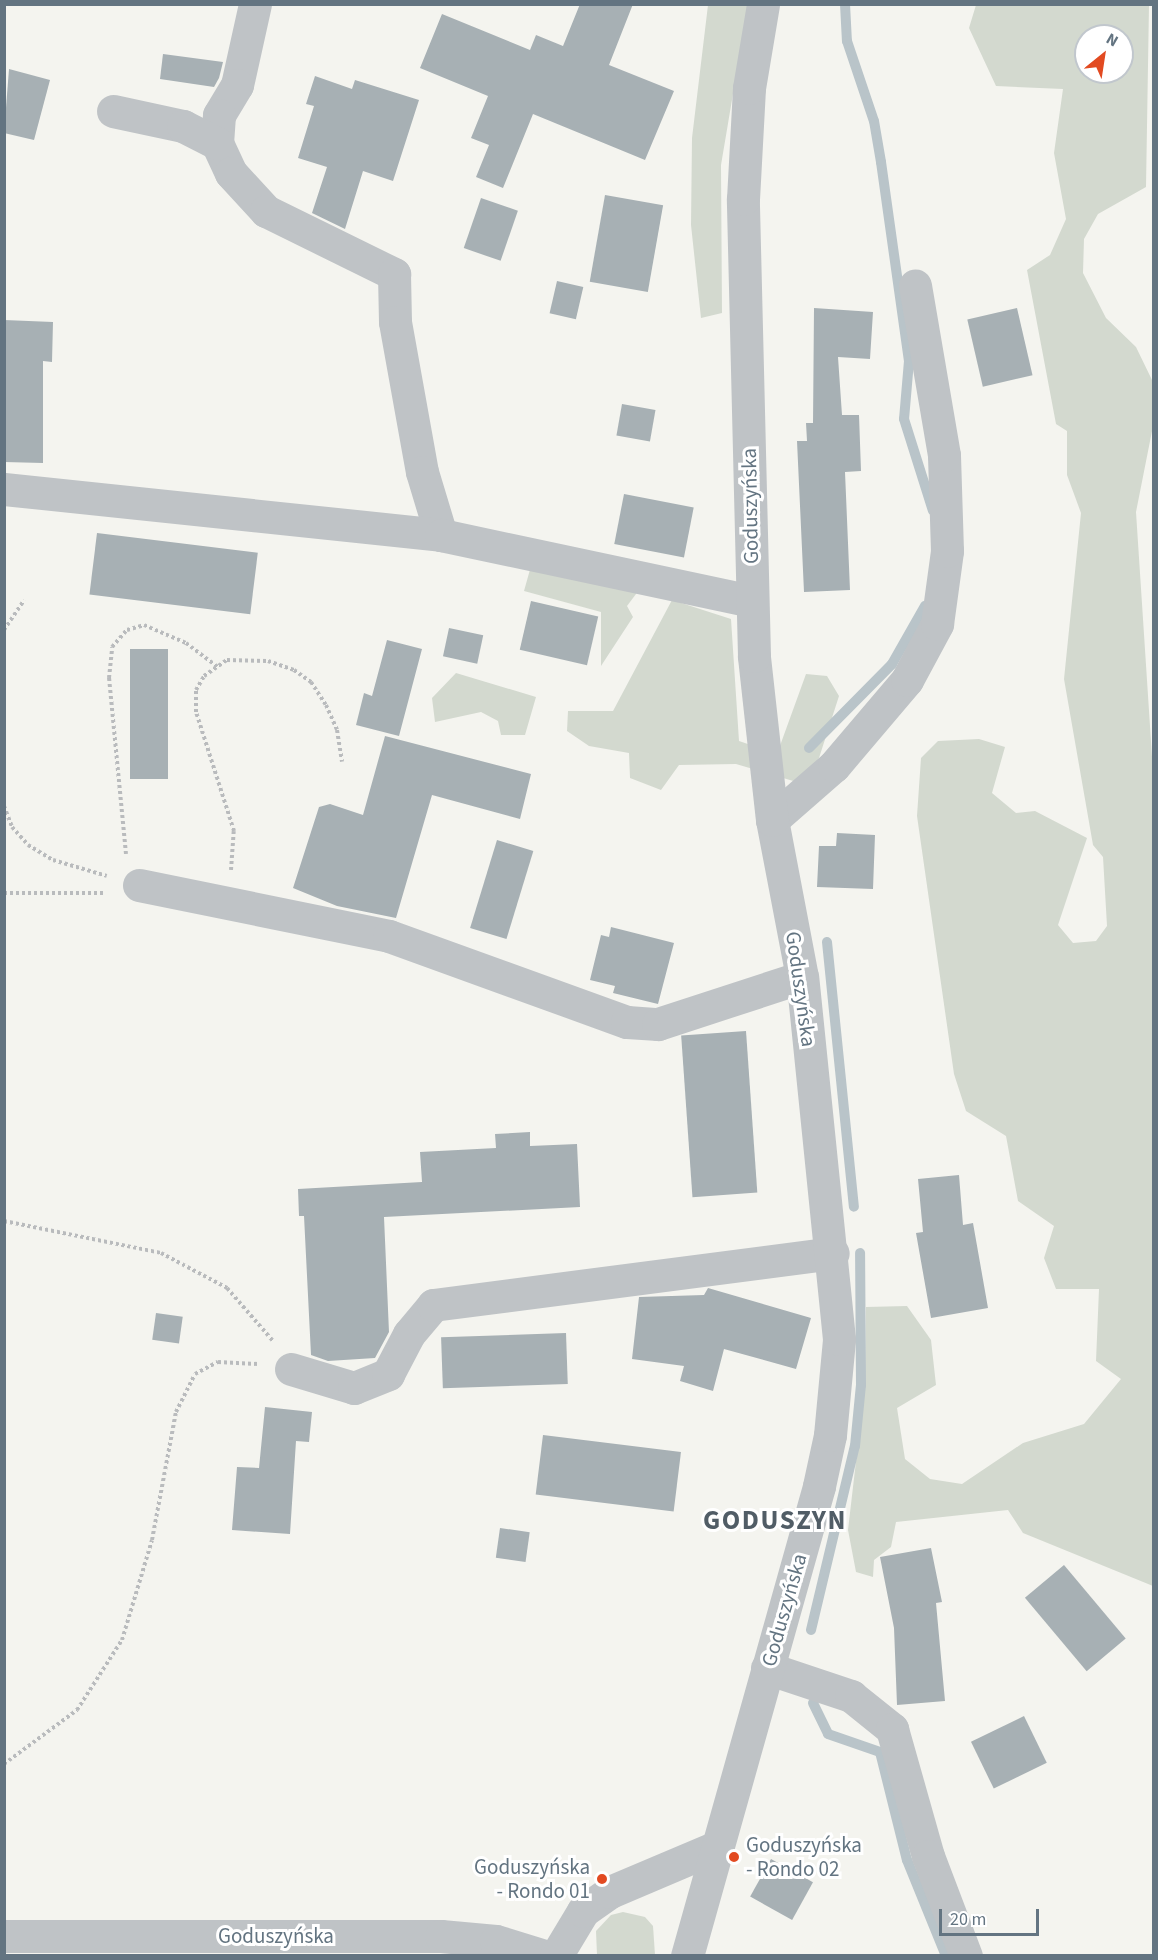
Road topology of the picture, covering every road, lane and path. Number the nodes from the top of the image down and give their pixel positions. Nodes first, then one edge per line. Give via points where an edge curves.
1 (255, 4) edge
2 (763, 4) edge
3 (113, 111) dead end
4 (217, 143) junction
5 (915, 285) dead end
6 (4, 489) edge
7 (441, 535) junction
8 (24, 600) dead end
9 (752, 601) junction
10 (4, 630) edge
11 (218, 667) junction
12 (342, 762) dead end
13 (4, 806) edge
14 (772, 820) junction
15 (139, 885) junction
16 (4, 893) edge
17 (228, 900) junction
18 (802, 977) junction
19 (4, 1221) edge
20 (833, 1253) junction
21 (291, 1369) junction
22 (767, 1668) junction
23 (4, 1764) edge
24 (716, 1847) junction
25 (4, 1936) edge
26 (545, 1956) edge
27 (556, 1956) edge
28 (687, 1956) edge
29 (966, 1956) edge

1 - 4 street via 237,85 219,115
2 - 9 street, Goduszyńska via 749,88 742,199
3 - 4 street via 183,126
4 - 7 street via 231,173 266,211 394,274 395,322 422,472
5 - 14 street via 944,454 947,551 938,624 907,680 834,766
6 - 7 street
7 - 9 street
8 - 10 path
9 - 14 street, Goduszyńska
11 - 12 path via 227,660 268,661 310,682 337,730
11 - 15 path via 186,643 144,625 127,630 112,647 109,678 125,851
11 - 17 path via 196,690 195,712 234,831
13 - 15 path via 12,827 28,845 53,860
14 - 18 street, Goduszyńska
15 - 16 path via 112,893
15 - 17 street
17 - 18 street via 389,936 627,1022 658,1024
18 - 20 street, Goduszyńska
19 - 21 path via 161,1253 227,1288 262,1323
20 - 21 street via 433,1305 409,1334 387,1374 354,1388
20 - 22 street, Goduszyńska via 839,1339 830,1435
21 - 23 path via 218,1362 195,1374 176,1412 152,1540 122,1640 76,1710
22 - 24 street, Goduszyńska
22 - 29 street via 851,1696 892,1729 928,1856
24 - 27 street via 610,1892 583,1911
24 - 28 street, Goduszyńska
25 - 26 street, Goduszyńska via 441,1936 496,1941

